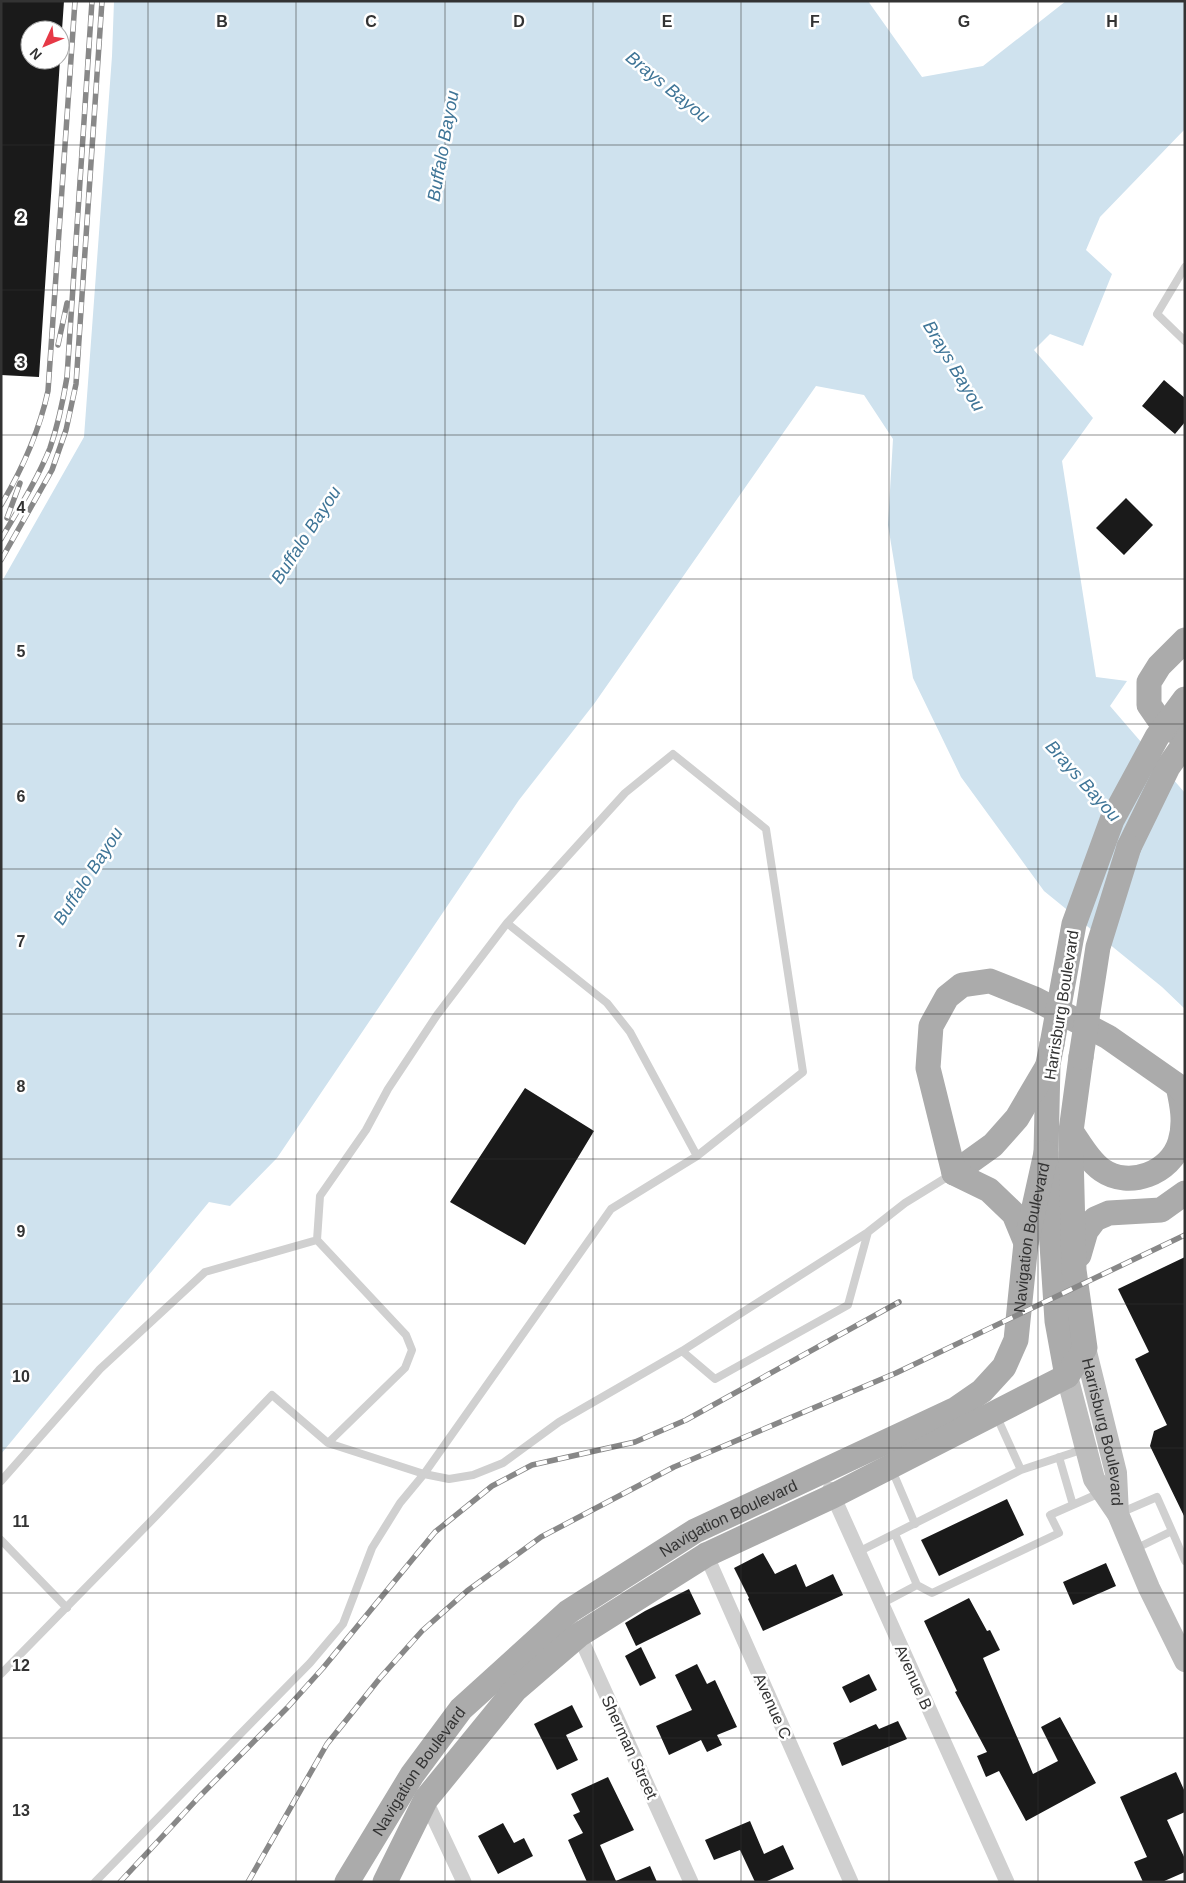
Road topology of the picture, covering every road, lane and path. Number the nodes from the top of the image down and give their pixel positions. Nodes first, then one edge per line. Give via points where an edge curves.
1 (1185, 267) edge
2 (1185, 341) edge
3 (1185, 640) edge
4 (1185, 699) edge
5 (1185, 739) edge
6 (1185, 743) edge
7 (507, 923) junction
8 (1050, 1054) junction
9 (1181, 1090) edge
10 (1071, 1131) junction
11 (1046, 1153) junction
12 (697, 1156) junction
13 (954, 1173) junction
14 (1185, 1194) edge
15 (868, 1232) junction
16 (317, 1240) junction
17 (1026, 1243) junction
18 (1074, 1270) junction
19 (1085, 1348) junction
20 (682, 1351) junction
21 (1067, 1376) junction
22 (995, 1413) junction
23 (328, 1443) junction
24 (1086, 1448) junction
25 (1060, 1457) junction
26 (890, 1467) junction
27 (1022, 1470) junction
28 (822, 1472) junction
29 (424, 1474) junction
30 (1, 1481) edge
31 (1103, 1492) junction
32 (834, 1496) junction
33 (1072, 1505) junction
34 (1118, 1514) junction
35 (915, 1524) junction
36 (695, 1531) junction
37 (1172, 1531) junction
38 (895, 1534) junction
39 (1, 1540) edge
40 (1133, 1550) junction
41 (858, 1552) junction
42 (706, 1555) junction
43 (1185, 1561) edge
44 (917, 1585) junction
45 (881, 1604) junction
46 (67, 1608) junction
47 (568, 1612) junction
48 (579, 1635) junction
49 (1183, 1656) edge
50 (1, 1674) edge
51 (412, 1775) junction
52 (426, 1799) junction
53 (96, 1882) edge
54 (347, 1882) edge
55 (385, 1882) edge
56 (464, 1882) edge
57 (691, 1882) edge
58 (851, 1882) edge
59 (1007, 1882) edge

1 - 2 lane via 1157,314
3 - 5 main road via 1149,682 1149,705 1158,718
4 - 8 main road, Harrisburg Boulevard, bridge via 1157,737 1112,820 1074,924
6 - 10 main road, Harrisburg Boulevard, bridge via 1168,767 1129,847 1098,947
7 - 12 lane via 607,1003 630,1032
7 - 12 lane via 625,793 673,754 766,829 802,1072
7 - 16 lane via 437,1015 388,1089 366,1130 320,1196
8 - 11 main road, Harrisburg Boulevard
8 - 13 main road via 1017,1118 993,1145
9 - 10 main road via 1184,1113 1180,1142 1168,1164 1142,1177 1120,1179 1102,1170
9 - 13 main road via 1108,1037 1035,999 990,981 962,985 947,997 930,1026 928,1068
10 - 18 main road, Harrisburg Boulevard
11 - 17 main road, Navigation Boulevard
11 - 21 main road, Harrisburg Boulevard via 1057,1320
12 - 29 lane via 611,1209
13 - 15 lane via 905,1202
13 - 17 main road via 989,1190 1014,1214
14 - 18 main road via 1161,1210 1109,1213 1096,1219 1086,1231
15 - 20 lane
15 - 20 lane via 848,1305 715,1379
16 - 23 lane via 406,1334 412,1350 405,1368
16 - 30 lane via 205,1272 100,1369
17 - 28 main road, Navigation Boulevard via 1016,1340 1004,1367 982,1391 956,1409
18 - 19 main road, Harrisburg Boulevard
19 - 21 main road
19 - 34 main road, Harrisburg Boulevard via 1116,1473
20 - 29 lane via 559,1422 503,1463 472,1475 450,1479
21 - 22 main road, Navigation Boulevard
21 - 24 main road, Harrisburg Boulevard
22 - 26 main road, Navigation Boulevard
22 - 27 lane
23 - 29 lane
23 - 46 lane via 272,1395
24 - 25 lane
24 - 31 main road, Harrisburg Boulevard via 1094,1479
25 - 27 lane
25 - 33 lane
26 - 32 main road, Navigation Boulevard
26 - 35 lane
27 - 35 lane
28 - 32 street, Avenue B
28 - 36 main road, Navigation Boulevard
29 - 53 lane via 400,1503 372,1548 343,1624 310,1663
31 - 33 lane
31 - 34 main road, Harrisburg Boulevard
32 - 41 street, Avenue B
32 - 42 main road, Navigation Boulevard
33 - 44 lane via 1050,1515 1059,1533 932,1593
34 - 37 lane via 1157,1497
34 - 40 main road, Harrisburg Boulevard
35 - 38 lane
36 - 42 street, Avenue C
36 - 47 main road, Navigation Boulevard
37 - 40 lane
37 - 43 lane
38 - 41 lane
38 - 44 lane
39 - 46 lane
40 - 49 main road, Harrisburg Boulevard
41 - 45 street, Avenue B
42 - 48 main road, Navigation Boulevard
42 - 58 street, Avenue C
44 - 45 lane
45 - 59 street, Avenue B
46 - 50 lane
47 - 48 street, Sherman Street
47 - 51 main road, Navigation Boulevard via 461,1709
48 - 52 main road, Navigation Boulevard via 516,1690
48 - 57 street, Sherman Street
51 - 52 street
51 - 54 main road, Navigation Boulevard
52 - 55 main road, Navigation Boulevard
52 - 56 street

